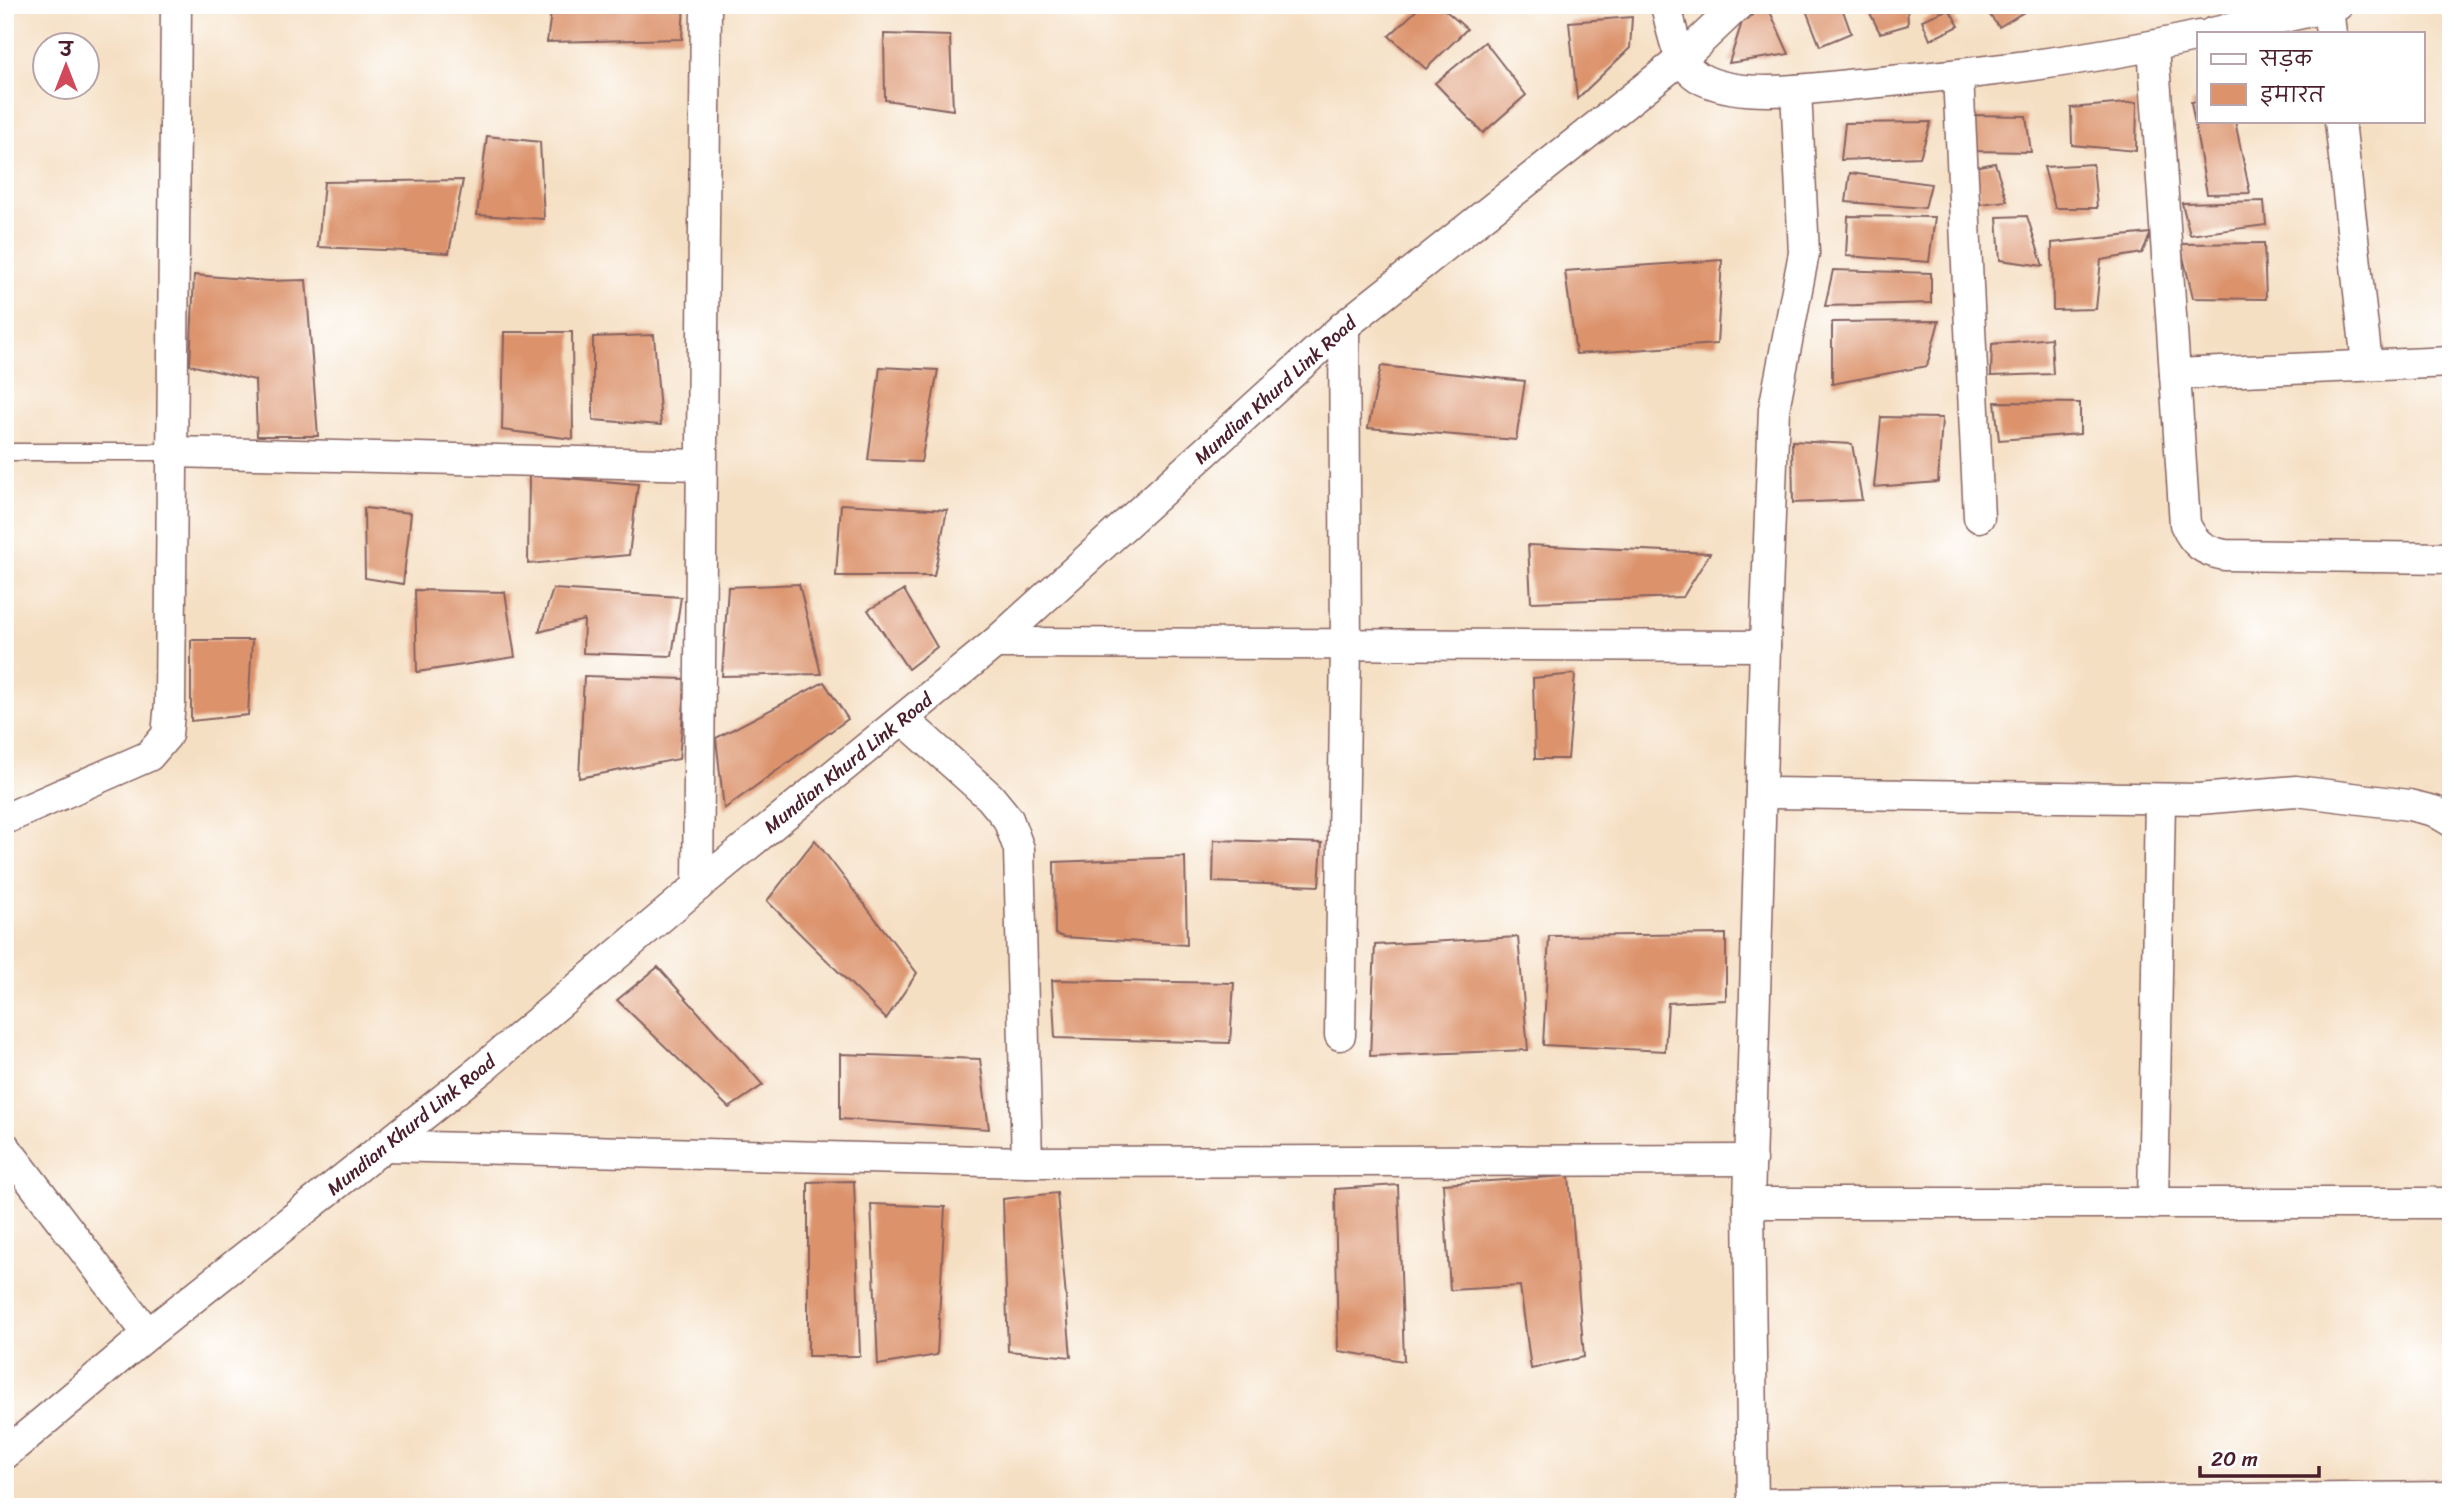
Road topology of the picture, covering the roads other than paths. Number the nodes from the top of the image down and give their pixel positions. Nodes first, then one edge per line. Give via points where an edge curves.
1 (176, 5) edge
2 (706, 5) edge
3 (1666, 5) edge
4 (1738, 5) edge
5 (2332, 15) edge
6 (2219, 32) edge
7 (2197, 36) edge
8 (2153, 46) junction
9 (1680, 60) junction
10 (1958, 75) junction
11 (1796, 90) junction
12 (2340, 122) edge
13 (1344, 326) junction
14 (2451, 362) edge
15 (2367, 364) junction
16 (2175, 374) junction
17 (5, 452) edge
18 (172, 452) junction
19 (701, 466) junction
20 (1979, 517) dead end
21 (2451, 558) edge
22 (995, 643) junction
23 (1346, 645) junction
24 (1765, 646) junction
25 (904, 719) junction
26 (1761, 793) junction
27 (2160, 799) junction
28 (5, 820) edge
29 (2451, 821) edge
30 (698, 886) junction
31 (1340, 1035) dead end
32 (385, 1146) junction
33 (5, 1147) edge
34 (1751, 1160) junction
35 (1027, 1162) junction
36 (1749, 1203) junction
37 (2451, 1203) edge
38 (2153, 1204) junction
39 (148, 1334) junction
40 (5, 1454) edge
41 (2451, 1497) edge
42 (1753, 1505) edge

1 - 18 street
2 - 19 street
3 - 9 street
4 - 9 street, Mundian Khurd Link Road
5 - 6 street
7 - 8 street
8 - 10 street
8 - 16 street
9 - 11 street via 1703,81 1729,88
9 - 13 street, Mundian Khurd Link Road
10 - 11 street
10 - 20 street
11 - 24 street via 1804,253 1774,409
12 - 15 street
13 - 22 street, Mundian Khurd Link Road
13 - 23 street
14 - 15 street
15 - 16 street
16 - 21 street via 2185,524 2193,541 2209,552
17 - 18 lane
18 - 19 street
18 - 28 street via 167,735 149,756
19 - 30 street
22 - 23 street
22 - 25 street, Mundian Khurd Link Road
23 - 24 street
23 - 31 street
24 - 26 street
25 - 30 street, Mundian Khurd Link Road
25 - 35 street via 990,797 1008,819 1019,849
26 - 27 street
26 - 34 street
27 - 29 street via 2319,792 2409,805
27 - 38 street
30 - 32 street, Mundian Khurd Link Road
32 - 35 street
32 - 39 street, Mundian Khurd Link Road
33 - 39 street
34 - 35 street
34 - 36 street
36 - 38 street
36 - 42 street
37 - 38 street
39 - 40 street, Mundian Khurd Link Road
41 - 42 street

